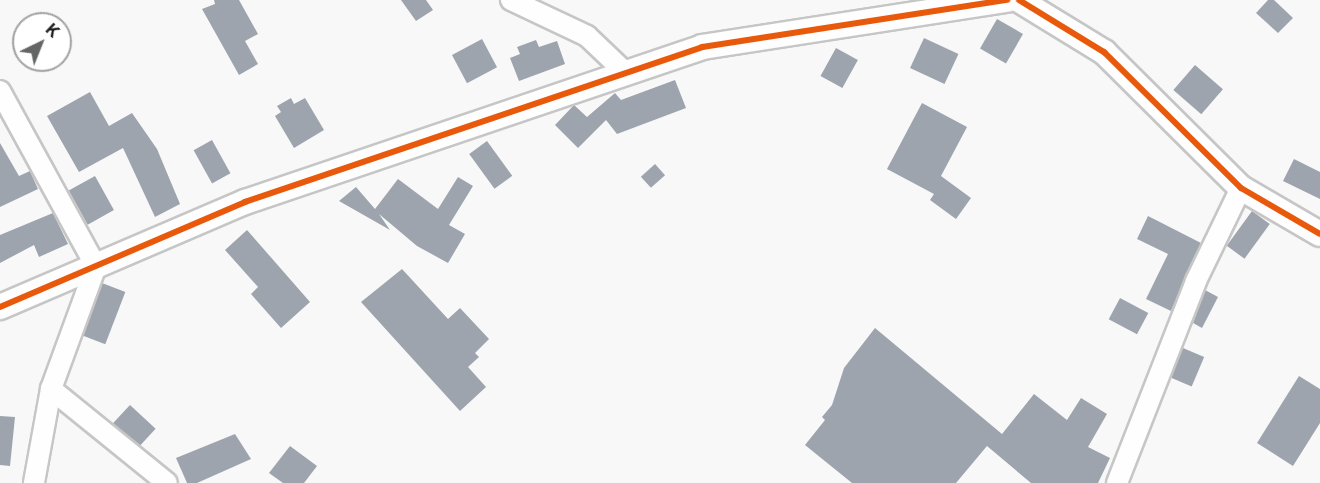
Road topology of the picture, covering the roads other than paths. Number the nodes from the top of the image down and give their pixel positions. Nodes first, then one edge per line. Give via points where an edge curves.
1 (511, 0) edge
2 (1007, 0) edge
3 (1019, 0) edge
4 (626, 73) junction
5 (0, 91) edge
6 (1241, 188) junction
7 (1320, 234) edge
8 (96, 266) junction
9 (0, 307) edge
10 (51, 389) junction
11 (33, 483) edge
12 (167, 483) edge
13 (1117, 483) edge

1 - 4 street via 587,36
2 - 4 street via 702,47
3 - 6 street via 1104,52
4 - 8 street via 245,202
5 - 8 street
6 - 7 street
6 - 13 street via 1196,281
8 - 9 street
8 - 10 street
10 - 11 street
10 - 12 street

